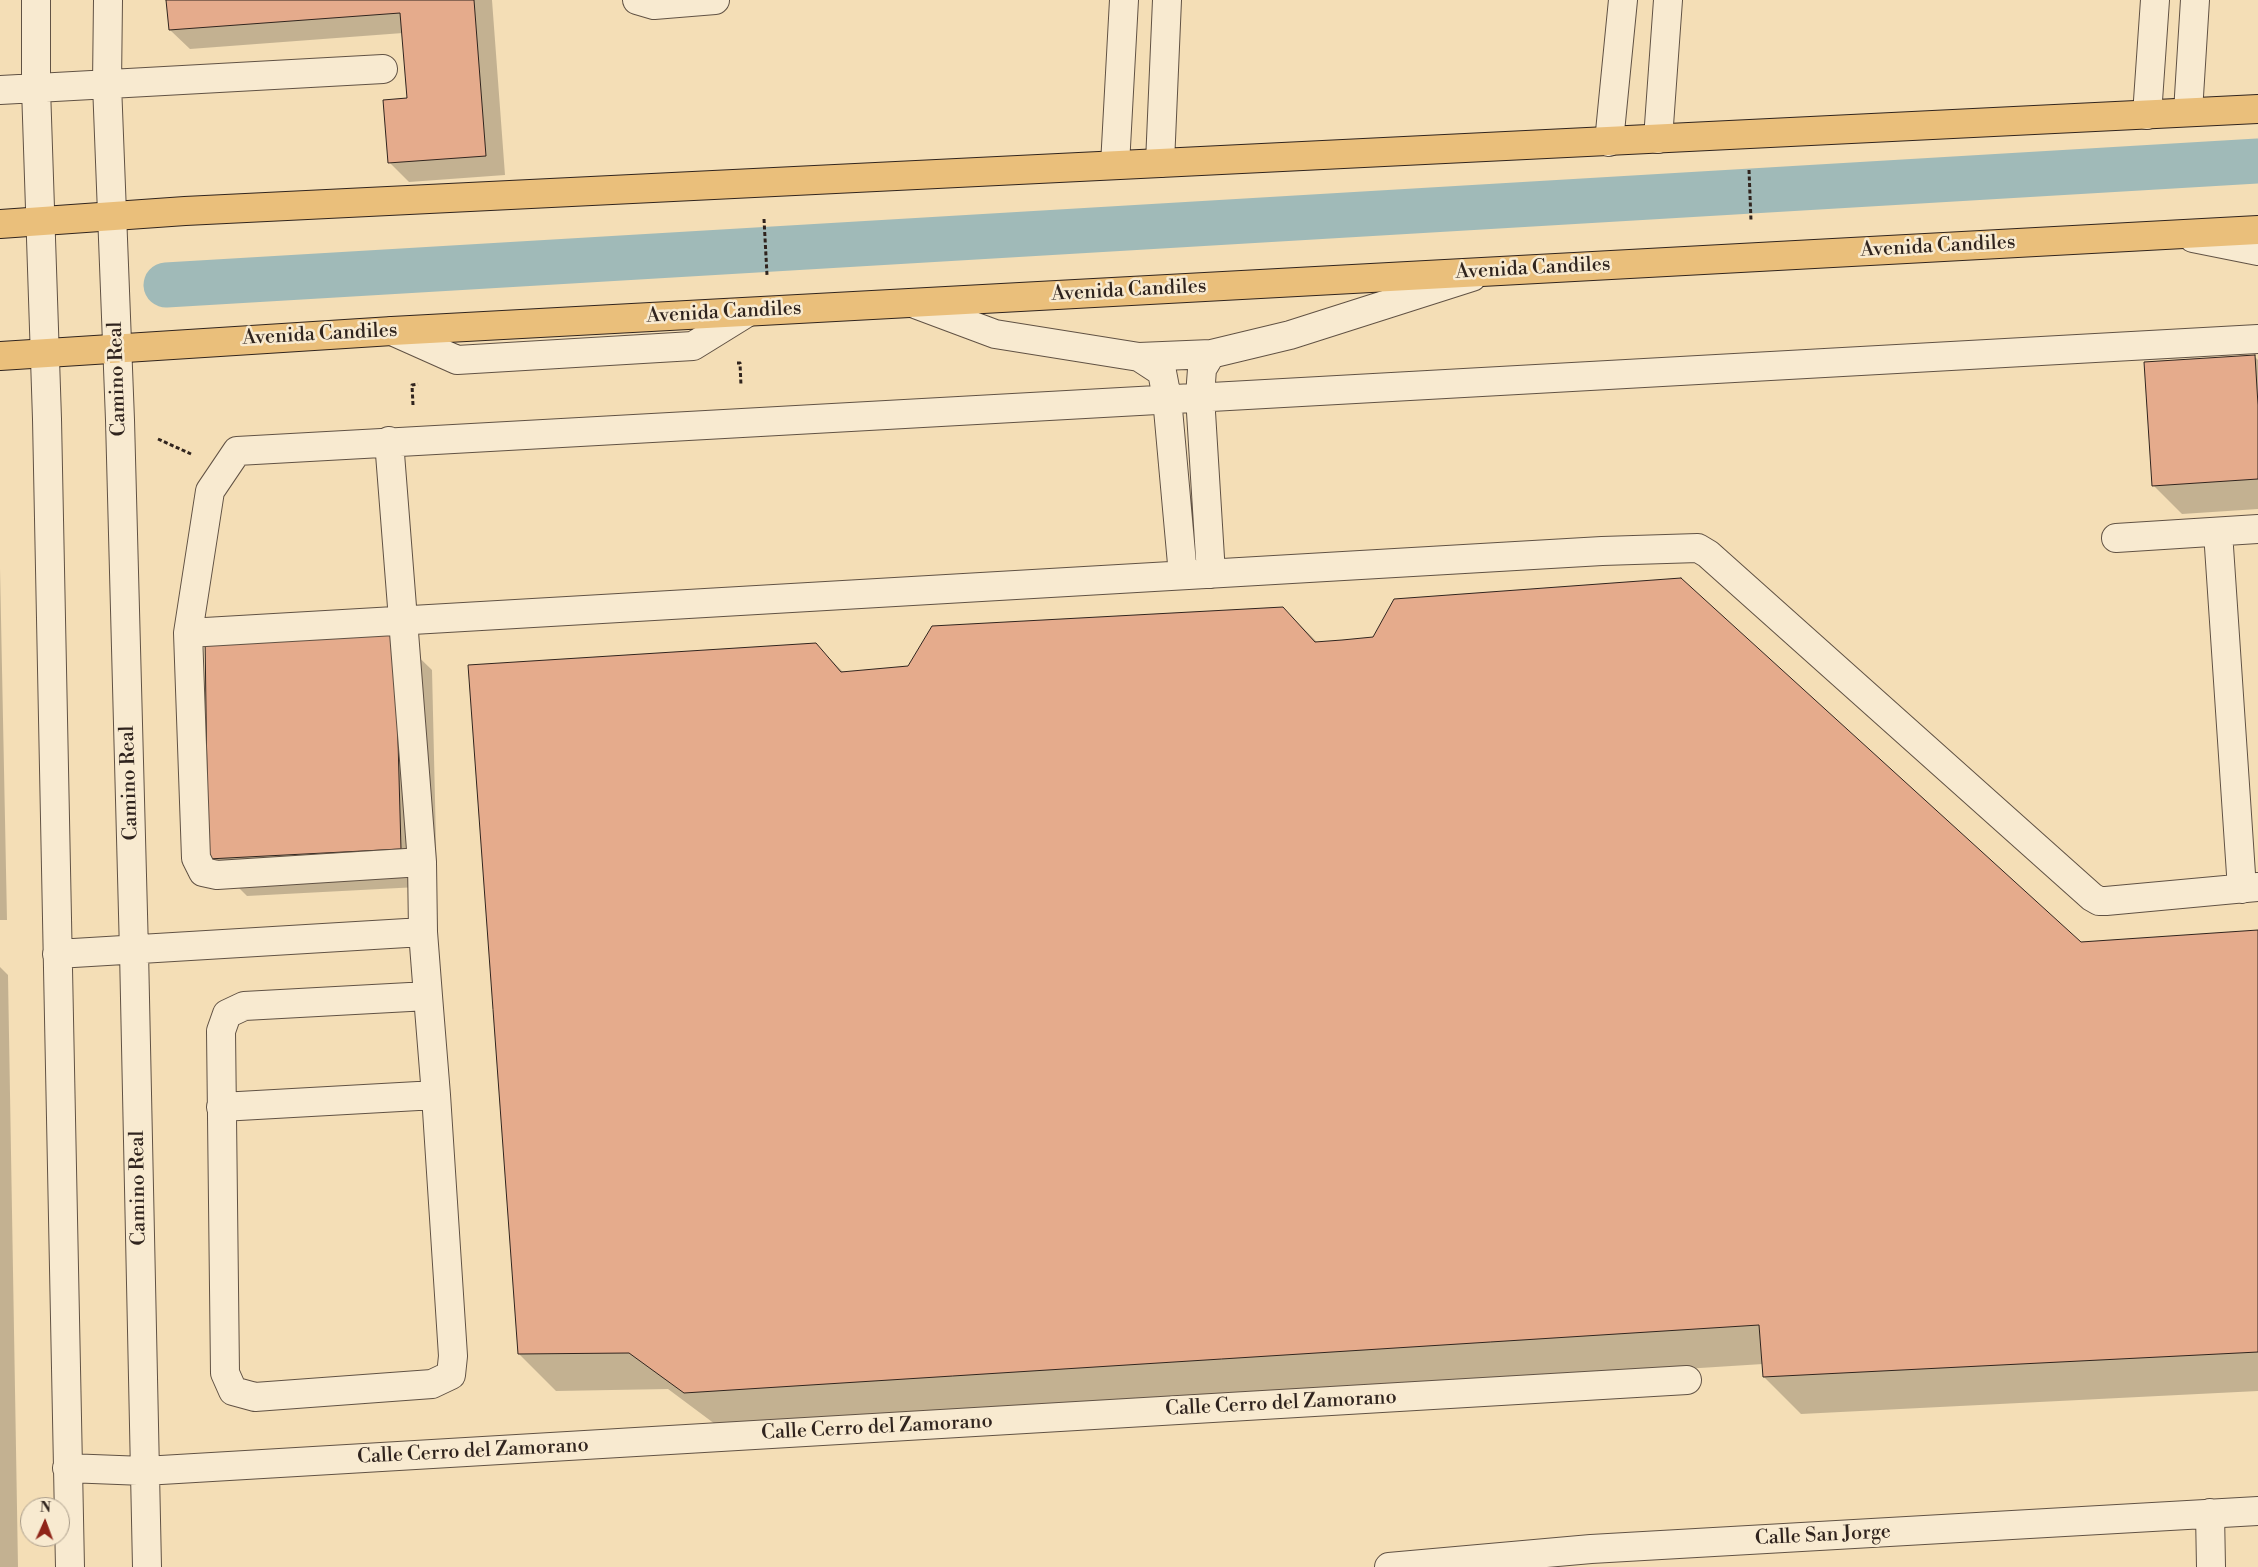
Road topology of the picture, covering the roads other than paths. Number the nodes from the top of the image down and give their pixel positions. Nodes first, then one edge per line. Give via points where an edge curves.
1 (36, 0) edge
2 (108, 0) edge
3 (638, 0) edge
4 (715, 0) edge
5 (1124, 0) edge
6 (1167, 0) edge
7 (1623, 0) edge
8 (1668, 0) edge
9 (2155, 0) edge
10 (2195, 0) edge
11 (383, 69) dead end
12 (107, 84) junction
13 (36, 88) junction
14 (0, 90) edge
15 (2258, 109) edge
16 (2188, 112) junction
17 (2147, 114) junction
18 (1658, 139) junction
19 (1609, 142) junction
20 (1160, 163) junction
21 (1114, 165) junction
22 (112, 216) junction
23 (40, 222) junction
24 (0, 224) edge
25 (2258, 230) edge
26 (2176, 234) junction
27 (2258, 251) edge
28 (1489, 272) junction
29 (912, 303) junction
30 (2258, 339) edge
31 (117, 350) junction
32 (44, 353) junction
33 (1211, 354) junction
34 (0, 356) edge
35 (1139, 356) junction
36 (1200, 396) junction
37 (1168, 398) junction
38 (390, 442) junction
39 (2258, 529) edge
40 (2218, 532) junction
41 (2116, 538) dead end
42 (1211, 574) junction
43 (1184, 575) junction
44 (402, 620) junction
45 (188, 632) junction
46 (2247, 807) edge
47 (422, 862) junction
48 (2250, 888) edge
49 (423, 932) junction
50 (134, 950) junction
51 (57, 954) junction
52 (428, 996) junction
53 (436, 1095) junction
54 (221, 1108) junction
55 (1687, 1380) dead end
56 (67, 1468) junction
57 (144, 1471) junction
58 (2258, 1511) edge
59 (2210, 1513) junction
60 (1592, 1558) edge
61 (70, 1567) edge
62 (147, 1567) edge
63 (1389, 1567) edge
64 (2211, 1567) edge

1 - 13 street
2 - 12 street, Camino Real
3 - 4 street via 654,5
5 - 21 street
6 - 20 street
7 - 19 street
8 - 18 street
9 - 17 street
10 - 16 street
11 - 12 street
12 - 13 street
12 - 22 street, Camino Real
13 - 14 street
13 - 23 street
15 - 16 main road
16 - 17 main road
17 - 18 main road
18 - 19 main road
19 - 20 main road
20 - 21 main road
21 - 22 main road
22 - 23 main road
22 - 31 street, Camino Real
23 - 24 main road
23 - 32 street
25 - 26 main road, Avenida Candiles
26 - 27 street
26 - 28 main road, Avenida Candiles
28 - 29 main road, Avenida Candiles
28 - 33 street via 1290,335
29 - 31 main road, Avenida Candiles via 392,331
29 - 35 street via 994,334
30 - 36 street
31 - 32 main road, Avenida Candiles
31 - 50 street, Camino Real
32 - 34 main road, Avenida Candiles
32 - 51 street
33 - 35 street
33 - 36 street via 1202,369
35 - 37 street via 1162,372
36 - 37 street
36 - 42 street
37 - 38 street
37 - 43 street
38 - 44 street
38 - 45 street via 238,451 210,492
39 - 40 street
40 - 41 street
40 - 46 street
42 - 43 street
42 - 48 street via 1698,548 2092,897 2106,901
43 - 44 street
44 - 45 street
44 - 47 street
45 - 47 street via 196,858 203,872 217,875
46 - 48 street
47 - 49 street
49 - 50 street
49 - 52 street
50 - 51 street
50 - 57 street, Camino Real
51 - 56 street
52 - 53 street
52 - 54 street via 244,1006 226,1014 220,1031
53 - 54 street
53 - 54 street via 454,1356 451,1375 432,1384 255,1396 234,1392 225,1373
55 - 57 street, Calle Cerro del Zamorano
56 - 57 street, Calle Cerro del Zamorano
56 - 61 street
57 - 62 street, Camino Real
58 - 59 street, Calle San Jorge
59 - 60 street, Calle San Jorge
59 - 64 street
60 - 63 street, Calle San Jorge

